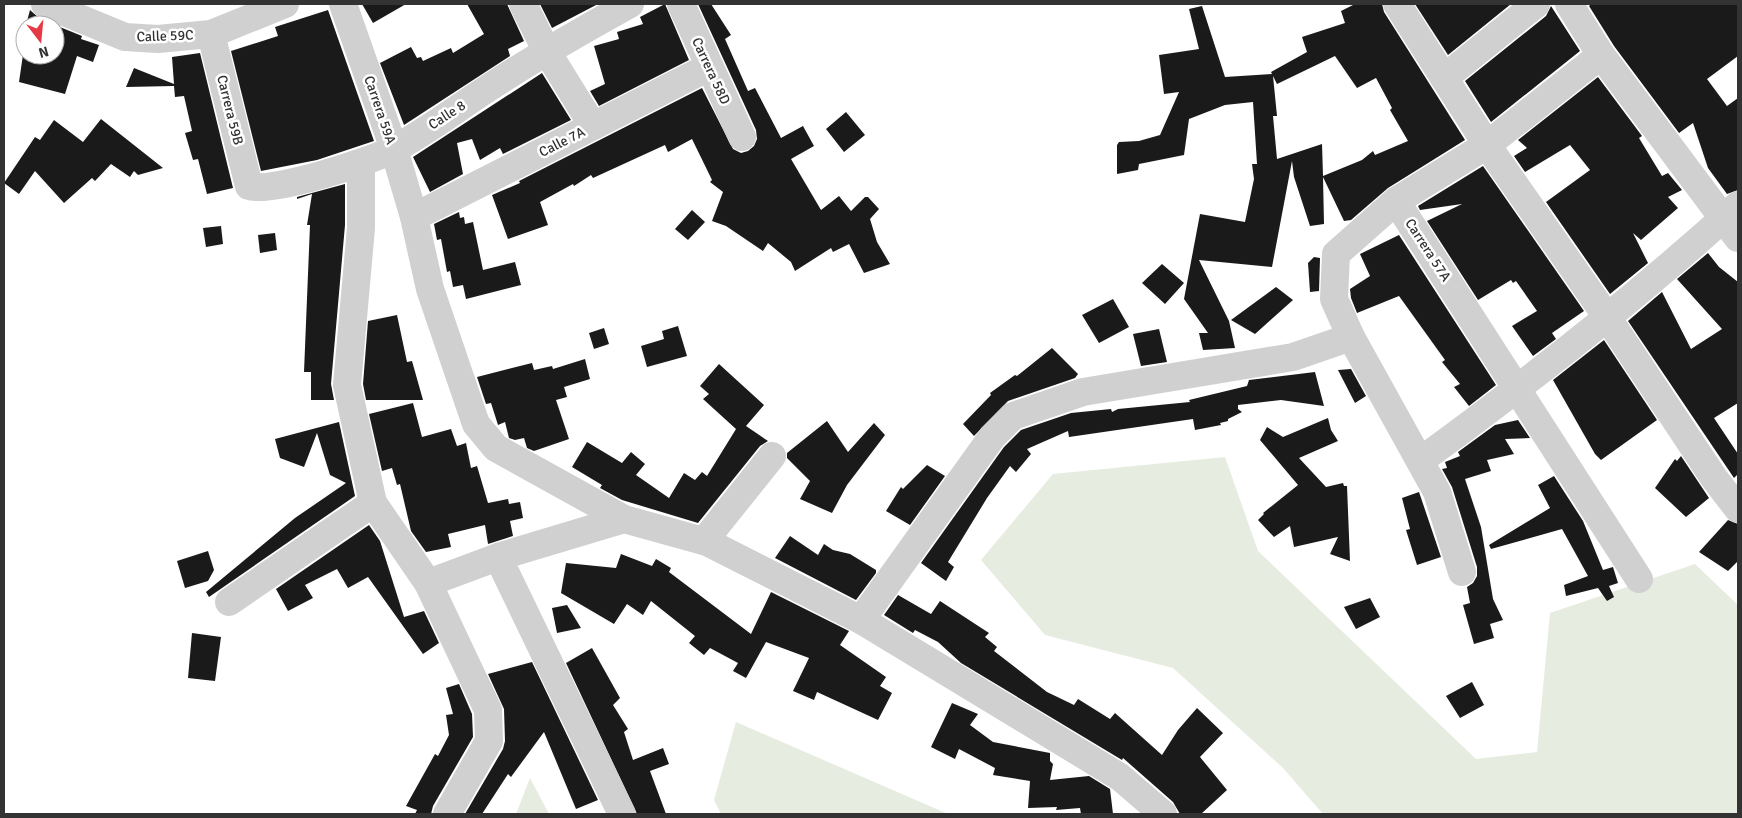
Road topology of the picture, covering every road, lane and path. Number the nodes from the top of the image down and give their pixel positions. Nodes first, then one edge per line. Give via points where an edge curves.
1 (46, 4) edge
2 (285, 4) edge
3 (343, 4) edge
4 (523, 4) edge
5 (630, 4) edge
6 (681, 4) edge
7 (1397, 4) edge
8 (1536, 4) edge
9 (1568, 4) edge
10 (211, 34) junction
11 (546, 50) junction
12 (1601, 55) junction
13 (709, 67) junction
14 (1444, 78) junction
15 (593, 126) junction
16 (742, 137) dead end
17 (1487, 145) junction
18 (394, 150) junction
19 (361, 163) junction
20 (249, 186) joint
21 (1396, 201) junction
22 (414, 217) junction
23 (1734, 220) edge
24 (1607, 317) junction
25 (1351, 338) junction
26 (1518, 389) junction
27 (772, 456) dead end
28 (1420, 462) junction
29 (373, 503) junction
30 (1738, 509) edge
31 (624, 519) junction
32 (704, 541) junction
33 (498, 557) junction
34 (1462, 572) dead end
35 (1639, 579) dead end
36 (428, 583) junction
37 (228, 602) dead end
38 (861, 620) junction
39 (447, 814) edge
40 (622, 814) edge
41 (1163, 814) edge

1 - 10 street, Calle 59C via 125,37 158,39
2 - 10 street, Calle 59C
3 - 18 street, Carrera 59A
4 - 11 street
5 - 11 street, Calle 8
6 - 13 street, Carrera 58D
7 - 14 street
8 - 14 street
9 - 12 street
10 - 20 street, Carrera 59B
11 - 15 street
11 - 18 street, Calle 8
12 - 17 street
12 - 23 street
13 - 15 street, Calle 7A
13 - 16 street, Carrera 58D
14 - 17 street
15 - 22 street, Calle 7A
17 - 21 street
17 - 24 street
18 - 19 street, Calle 8
18 - 22 street, Carrera 59A
19 - 20 street, Calle 8 via 274,186 257,189
19 - 29 street via 361,228 347,385
21 - 25 street via 1336,254 1334,299
21 - 26 street, Carrera 57A
22 - 31 street, Carrera 59A via 430,289 476,424 496,448
23 - 24 street
24 - 26 street
24 - 30 street
25 - 28 street
25 - 38 street via 1293,357 1083,392 1013,416 992,437
26 - 28 street
26 - 35 street, Carrera 57A
27 - 32 street
28 - 34 street via 1437,492
29 - 36 street
29 - 37 street
31 - 32 street, Carrera 59A
31 - 33 street
32 - 38 street, Carrera 59A
33 - 36 street
33 - 40 street
36 - 39 street via 488,710 489,741
38 - 41 street, Carrera 59A via 1120,777

